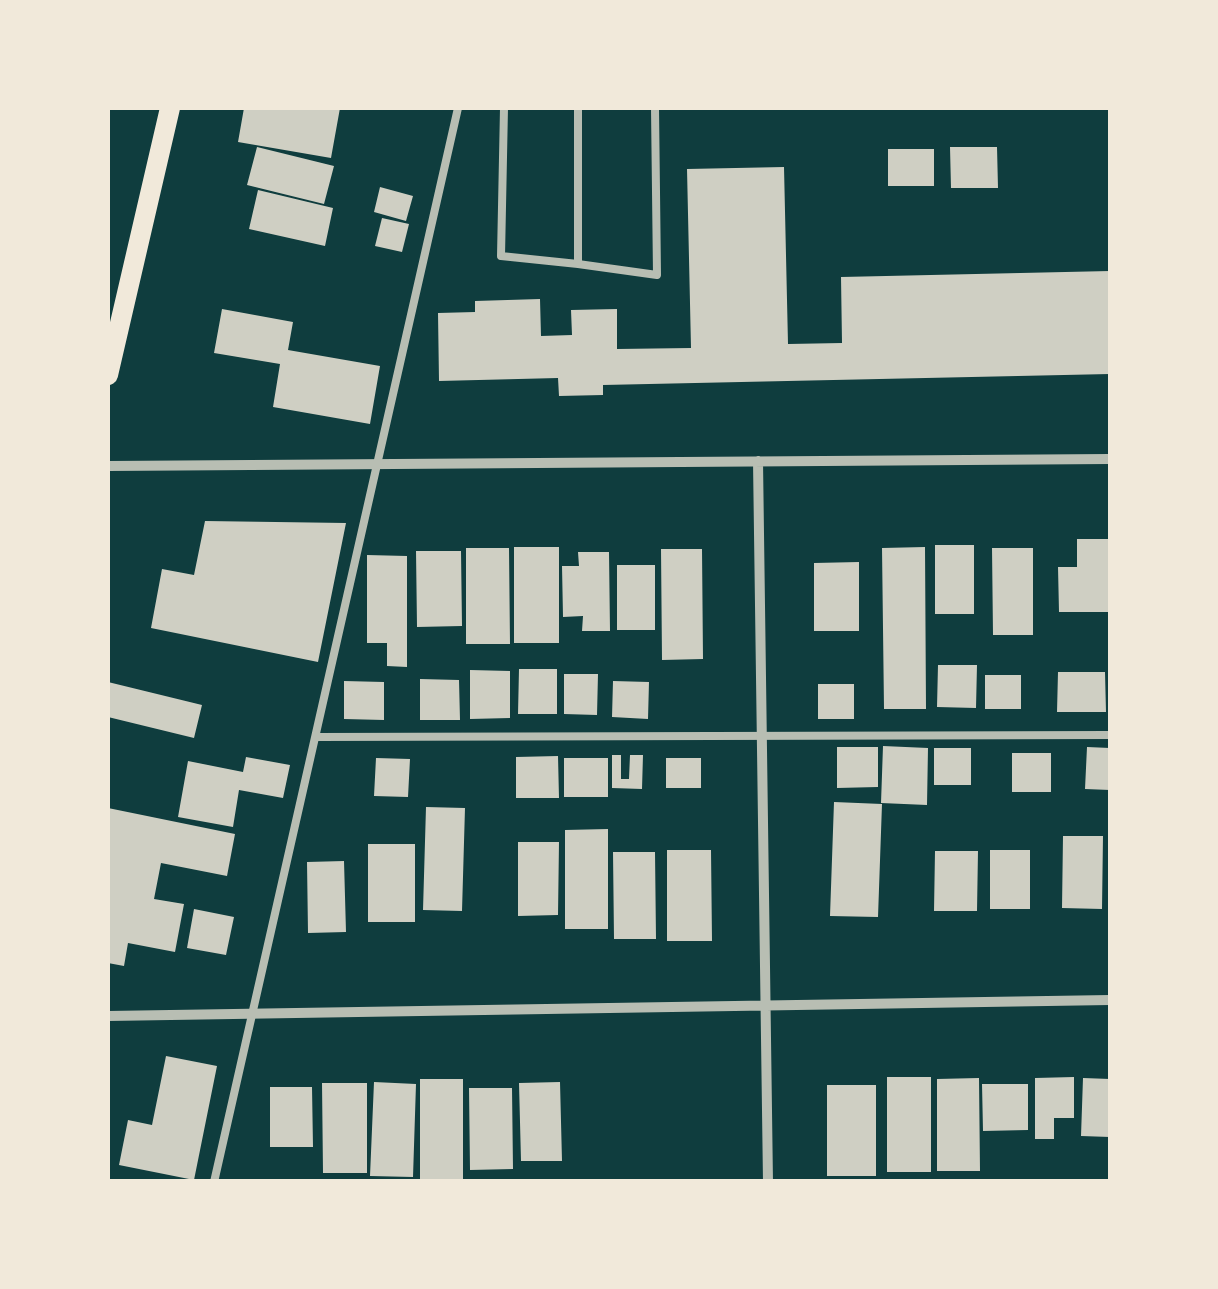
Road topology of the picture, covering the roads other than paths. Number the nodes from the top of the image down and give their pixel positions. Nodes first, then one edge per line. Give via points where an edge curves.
1 (170, 108) edge
2 (458, 108) edge
3 (504, 108) edge
4 (578, 108) edge
5 (655, 108) edge
6 (578, 264) junction
7 (108, 375) edge
8 (1110, 458) edge
9 (758, 461) junction
10 (378, 464) junction
11 (108, 466) edge
12 (1110, 734) edge
13 (762, 736) junction
14 (316, 737) junction
15 (1110, 1000) edge
16 (766, 1004) junction
17 (253, 1012) junction
18 (108, 1016) edge
19 (214, 1182) edge
20 (768, 1182) edge

1 - 7 main road
2 - 10 lane
3 - 6 lane via 501,256
4 - 6 lane
5 - 6 lane via 657,275
8 - 9 street
9 - 10 street
9 - 13 street
10 - 11 street
10 - 14 lane
12 - 13 lane
13 - 14 lane
13 - 16 street
14 - 17 lane
15 - 16 street
16 - 17 street
16 - 20 street
17 - 18 street
17 - 19 lane

